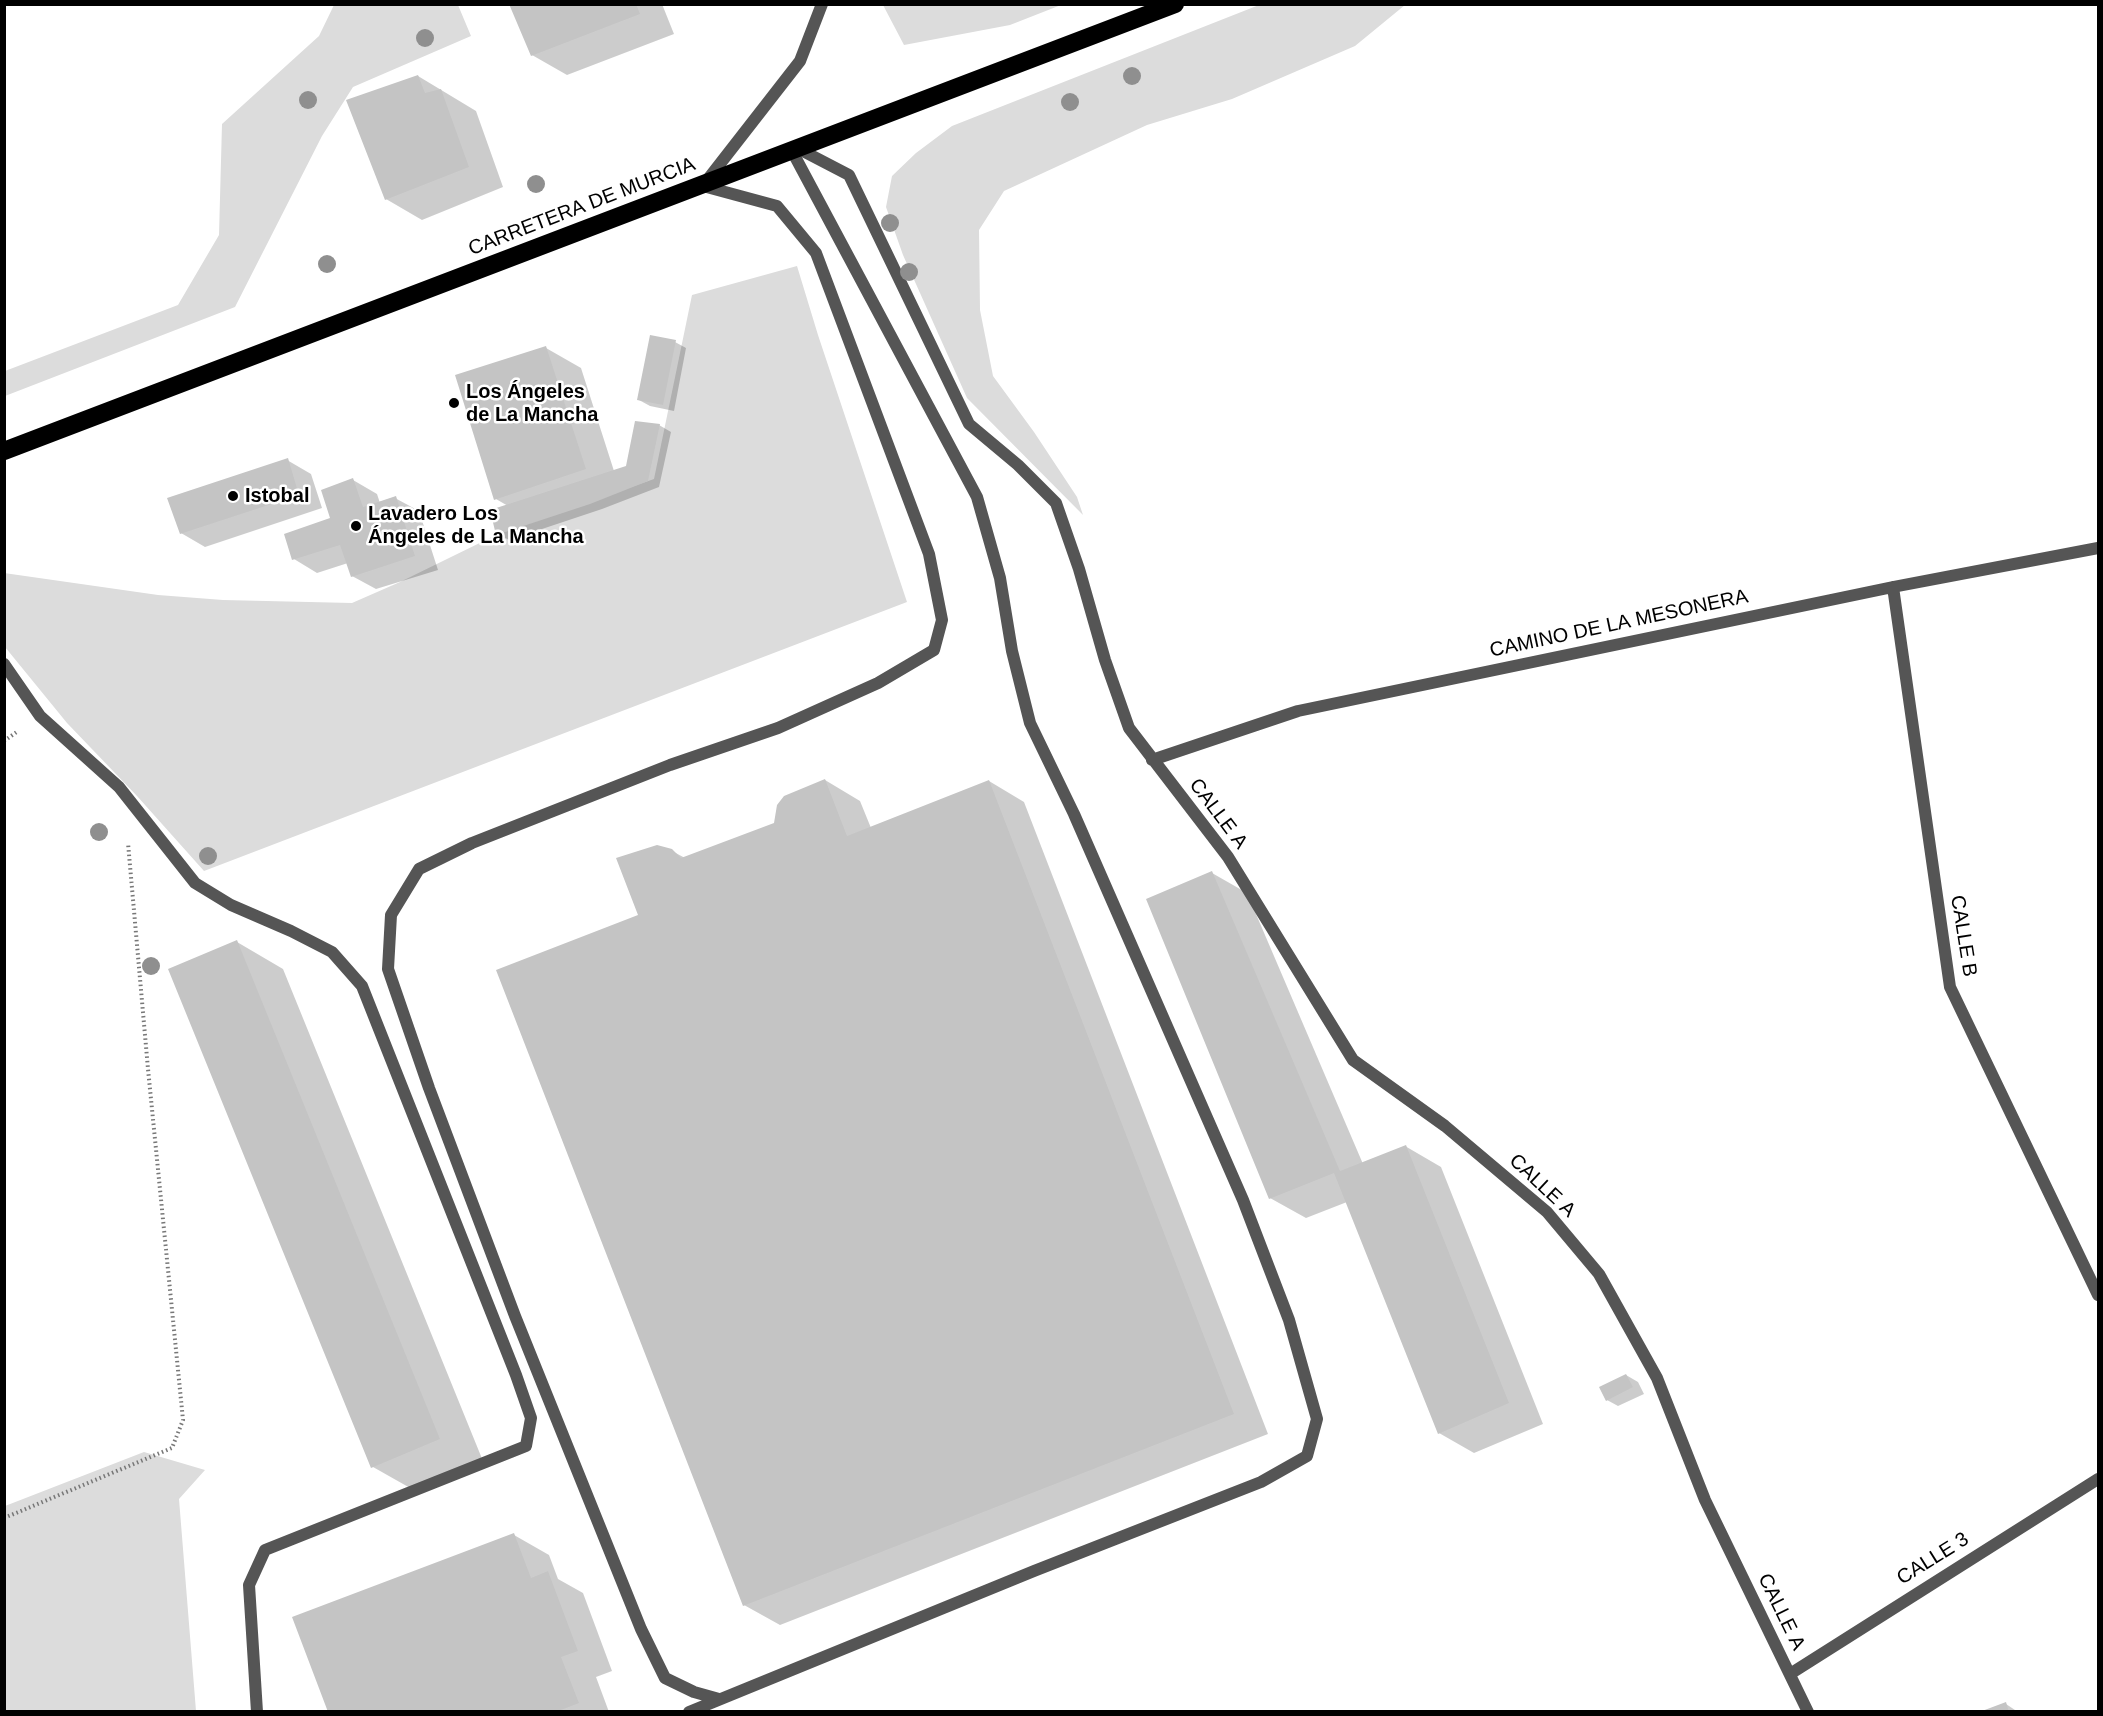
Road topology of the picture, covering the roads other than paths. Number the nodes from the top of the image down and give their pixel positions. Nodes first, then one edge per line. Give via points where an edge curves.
1 (822, 4) edge
2 (1175, 4) edge
3 (796, 150) junction
4 (703, 186) junction
5 (4, 451) edge
6 (2098, 548) edge
7 (1893, 587) junction
8 (4, 664) edge
9 (1152, 760) junction
10 (2098, 1295) edge
11 (2098, 1479) edge
12 (1790, 1674) junction
13 (719, 1699) junction
14 (257, 1712) edge
15 (689, 1712) edge
16 (1808, 1712) edge

1 - 4 street via 800,61
2 - 3 highway, CARRETERA DE MURCIA
3 - 4 highway, CARRETERA DE MURCIA
3 - 9 street, CALLE A via 849,175 969,424 1056,503 1129,728
3 - 13 street via 977,497 1000,578 1011,651 1030,723 1074,814 1243,1200 1289,1320 1317,1419 1307,1456 1261,1482
4 - 5 highway, CARRETERA DE MURCIA
4 - 13 street via 777,206 816,253 929,554 942,620 934,650 878,683 778,728 670,765 472,843 419,869 391,915 388,969 515,1316 641,1629 665,1678
6 - 7 street, CAMINO DE LA MESONERA
7 - 9 street, CAMINO DE LA MESONERA via 1298,711
7 - 10 street, CALLE B via 1950,987
8 - 14 street via 40,716 119,788 195,883 231,905 332,952 362,986 531,1418 526,1446 265,1550 249,1585
9 - 12 street, CALLE A via 1228,857 1353,1060 1445,1126 1546,1212 1599,1274 1657,1378 1705,1500
11 - 12 street, CALLE 3
12 - 16 street, CALLE A
13 - 15 street

